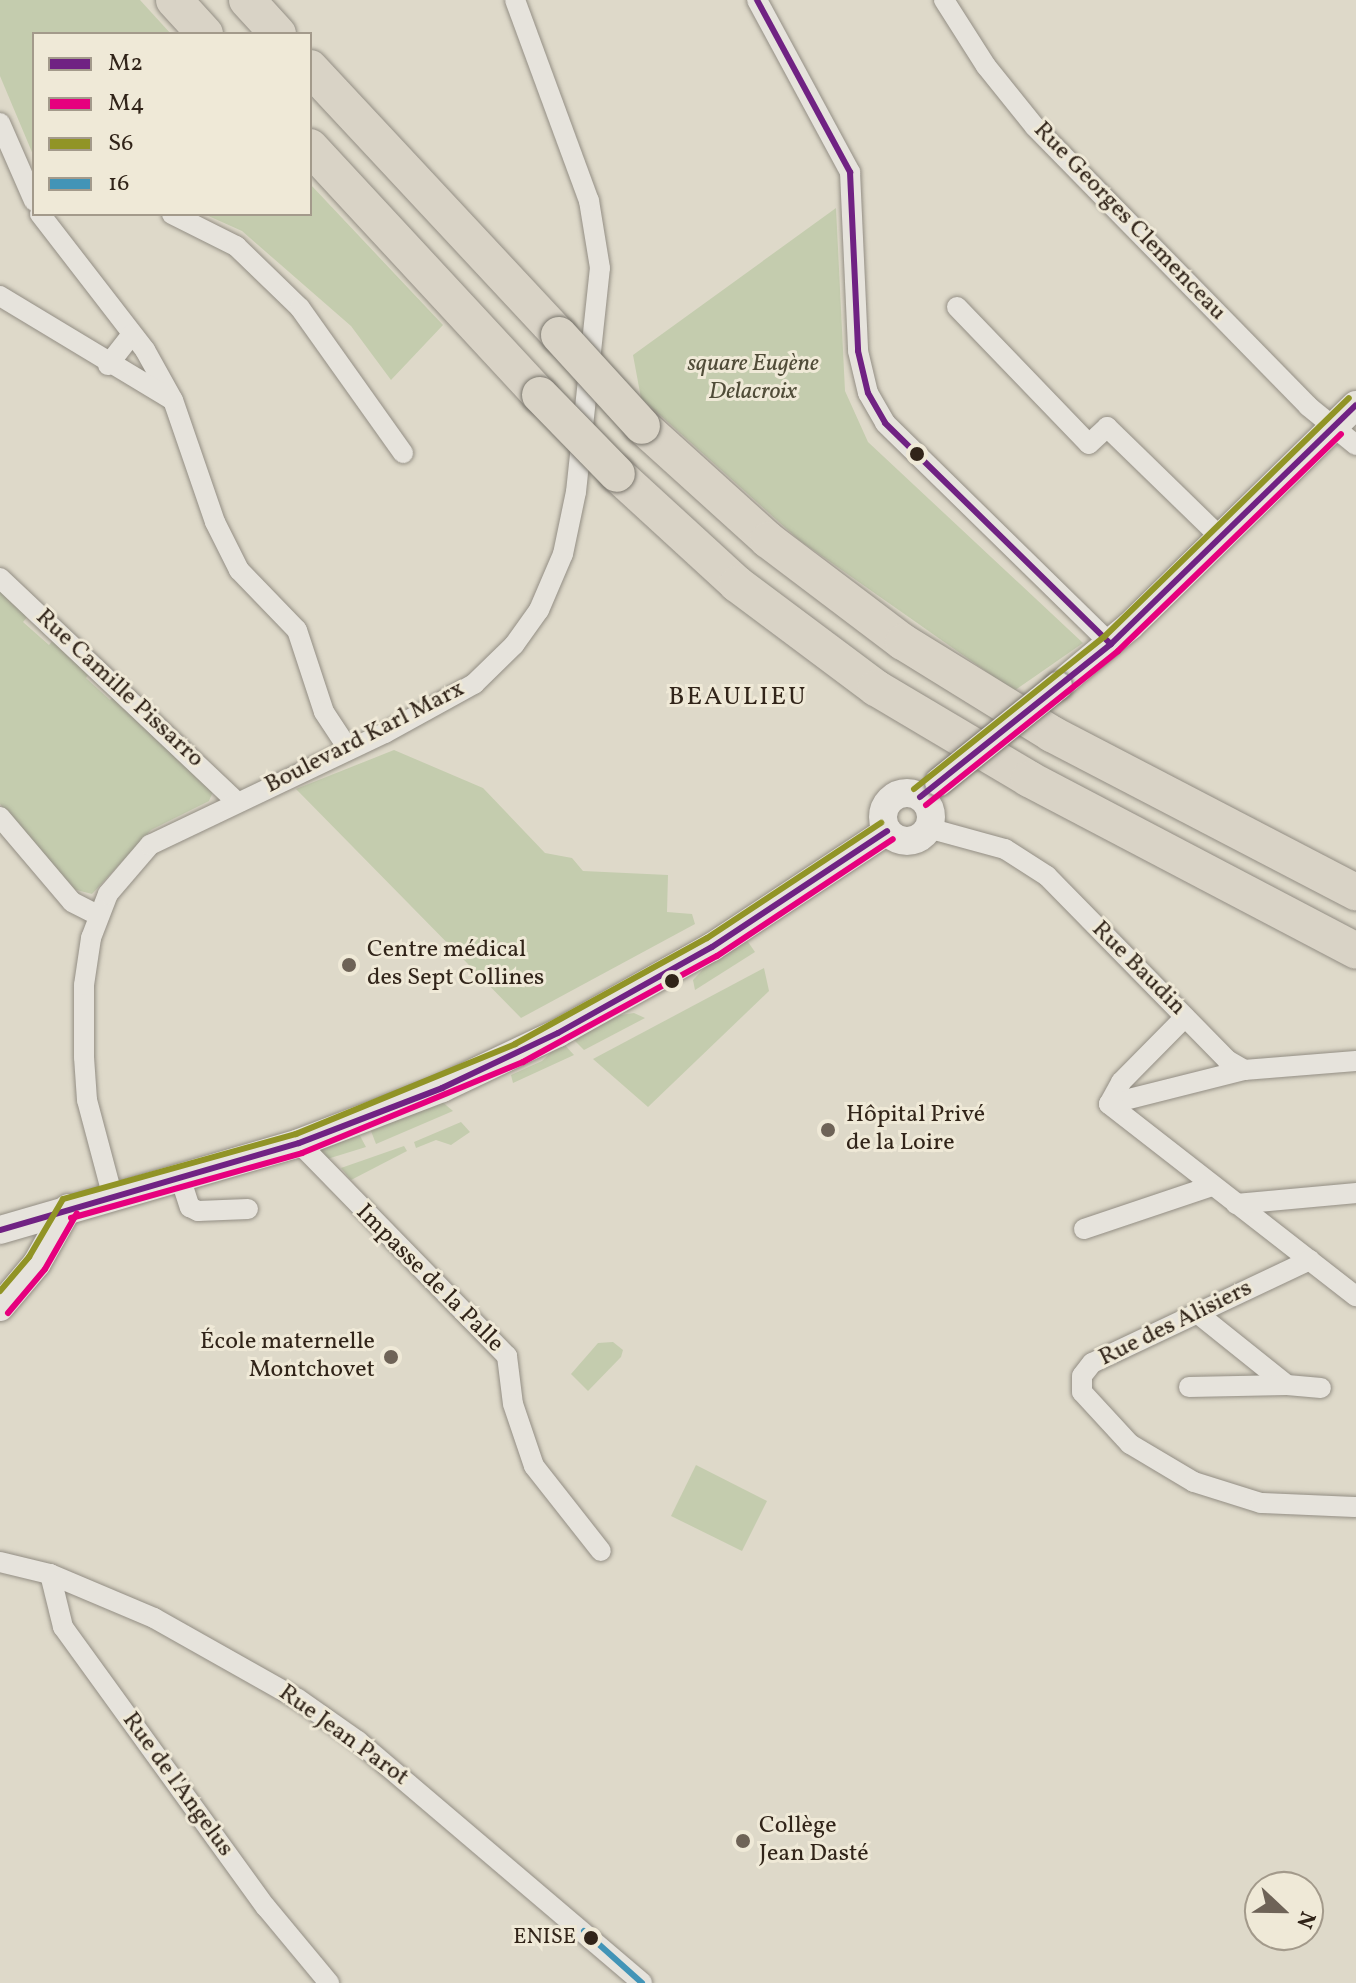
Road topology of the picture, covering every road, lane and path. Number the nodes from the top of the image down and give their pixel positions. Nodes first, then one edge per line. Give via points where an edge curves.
1 (174, 0) edge
2 (247, 0) edge
3 (515, 0) edge
4 (757, 0) edge
5 (944, 0) edge
6 (203, 32) edge
7 (276, 32) edge
8 (312, 70) edge
9 (0, 123) edge
10 (312, 149) edge
11 (32, 196) edge
12 (176, 216) edge
13 (48, 218) edge
14 (0, 296) edge
15 (957, 307) dead end
16 (132, 334) junction
17 (108, 365) junction
18 (173, 400) junction
19 (1356, 405) edge
20 (1345, 436) edge
21 (403, 453) dead end
22 (1221, 538) junction
23 (0, 578) edge
24 (1111, 644) junction
25 (349, 750) junction
26 (930, 790) junction
27 (236, 801) junction
28 (0, 817) edge
29 (928, 828) junction
30 (887, 831) junction
31 (1356, 892) edge
32 (98, 915) junction
33 (1356, 951) edge
34 (1185, 1017) junction
35 (1356, 1061) edge
36 (1244, 1070) junction
37 (1109, 1104) junction
38 (299, 1143) junction
39 (179, 1174) junction
40 (1212, 1186) junction
41 (1356, 1193) edge
42 (112, 1194) junction
43 (1236, 1204) junction
44 (68, 1208) junction
45 (248, 1209) dead end
46 (1084, 1229) dead end
47 (0, 1230) edge
48 (1310, 1260) junction
49 (1356, 1296) edge
50 (0, 1307) edge
51 (1197, 1313) junction
52 (1287, 1385) junction
53 (1189, 1387) dead end
54 (1321, 1388) dead end
55 (1356, 1507) edge
56 (601, 1551) dead end
57 (0, 1562) edge
58 (50, 1574) junction
59 (329, 1983) edge
60 (642, 1983) edge

1 - 6 highway
2 - 7 highway
3 - 25 street, Boulevard Karl Marx via 589,201 600,268 576,492 563,554 539,610 514,645 474,684
4 - 24 street via 850,172 858,351 868,393 885,423
5 - 20 street, Rue Georges Clemenceau via 986,66 1035,127
8 - 31 highway, bridge via 642,426 768,540 903,642 1052,734
9 - 11 street
10 - 33 highway, bridge via 617,474 737,584 876,688 1029,779
12 - 21 street via 236,246 300,308
13 - 16 street
14 - 17 street
15 - 22 street via 1089,444 1107,427
16 - 17 street
16 - 18 street
17 - 18 street
18 - 25 street via 215,522 239,570 297,630 324,712
19 - 20 street
20 - 22 street
22 - 24 street
23 - 27 street, Rue Camille Pissarro
24 - 26 street, bridge
25 - 27 street, Boulevard Karl Marx
26 - 29 street
26 - 30 street via 901,794 887,803
27 - 32 street, Boulevard Karl Marx via 150,845 125,871
28 - 32 street via 72,902
29 - 30 street via 912,841
29 - 34 street, Rue Baudin via 1005,849 1047,876
30 - 38 street via 712,947 558,1033 442,1088
32 - 42 street, Boulevard Karl Marx via 84,985 84,1057 87,1100
34 - 36 street, Rue Baudin
34 - 37 street via 1121,1082
35 - 36 street
36 - 37 street
37 - 40 street
38 - 39 street
38 - 56 street, Impasse de la Palle via 507,1356 513,1404 534,1466
39 - 42 street
39 - 45 street via 184,1198 198,1211
40 - 43 street
40 - 46 street
41 - 43 street
42 - 44 street
43 - 48 street
44 - 47 street
44 - 50 street via 37,1263
48 - 49 street
48 - 51 street, Rue des Alisiers
51 - 52 street
51 - 55 street, Rue des Alisiers via 1092,1363 1081,1383 1090,1405 1130,1444 1194,1482 1273,1505
52 - 53 street
52 - 54 street
57 - 58 street, Rue Jean Parot
58 - 59 street, Rue de l'Angelus via 63,1627 266,1907
58 - 60 street, Rue Jean Parot via 154,1618 298,1699 358,1741

